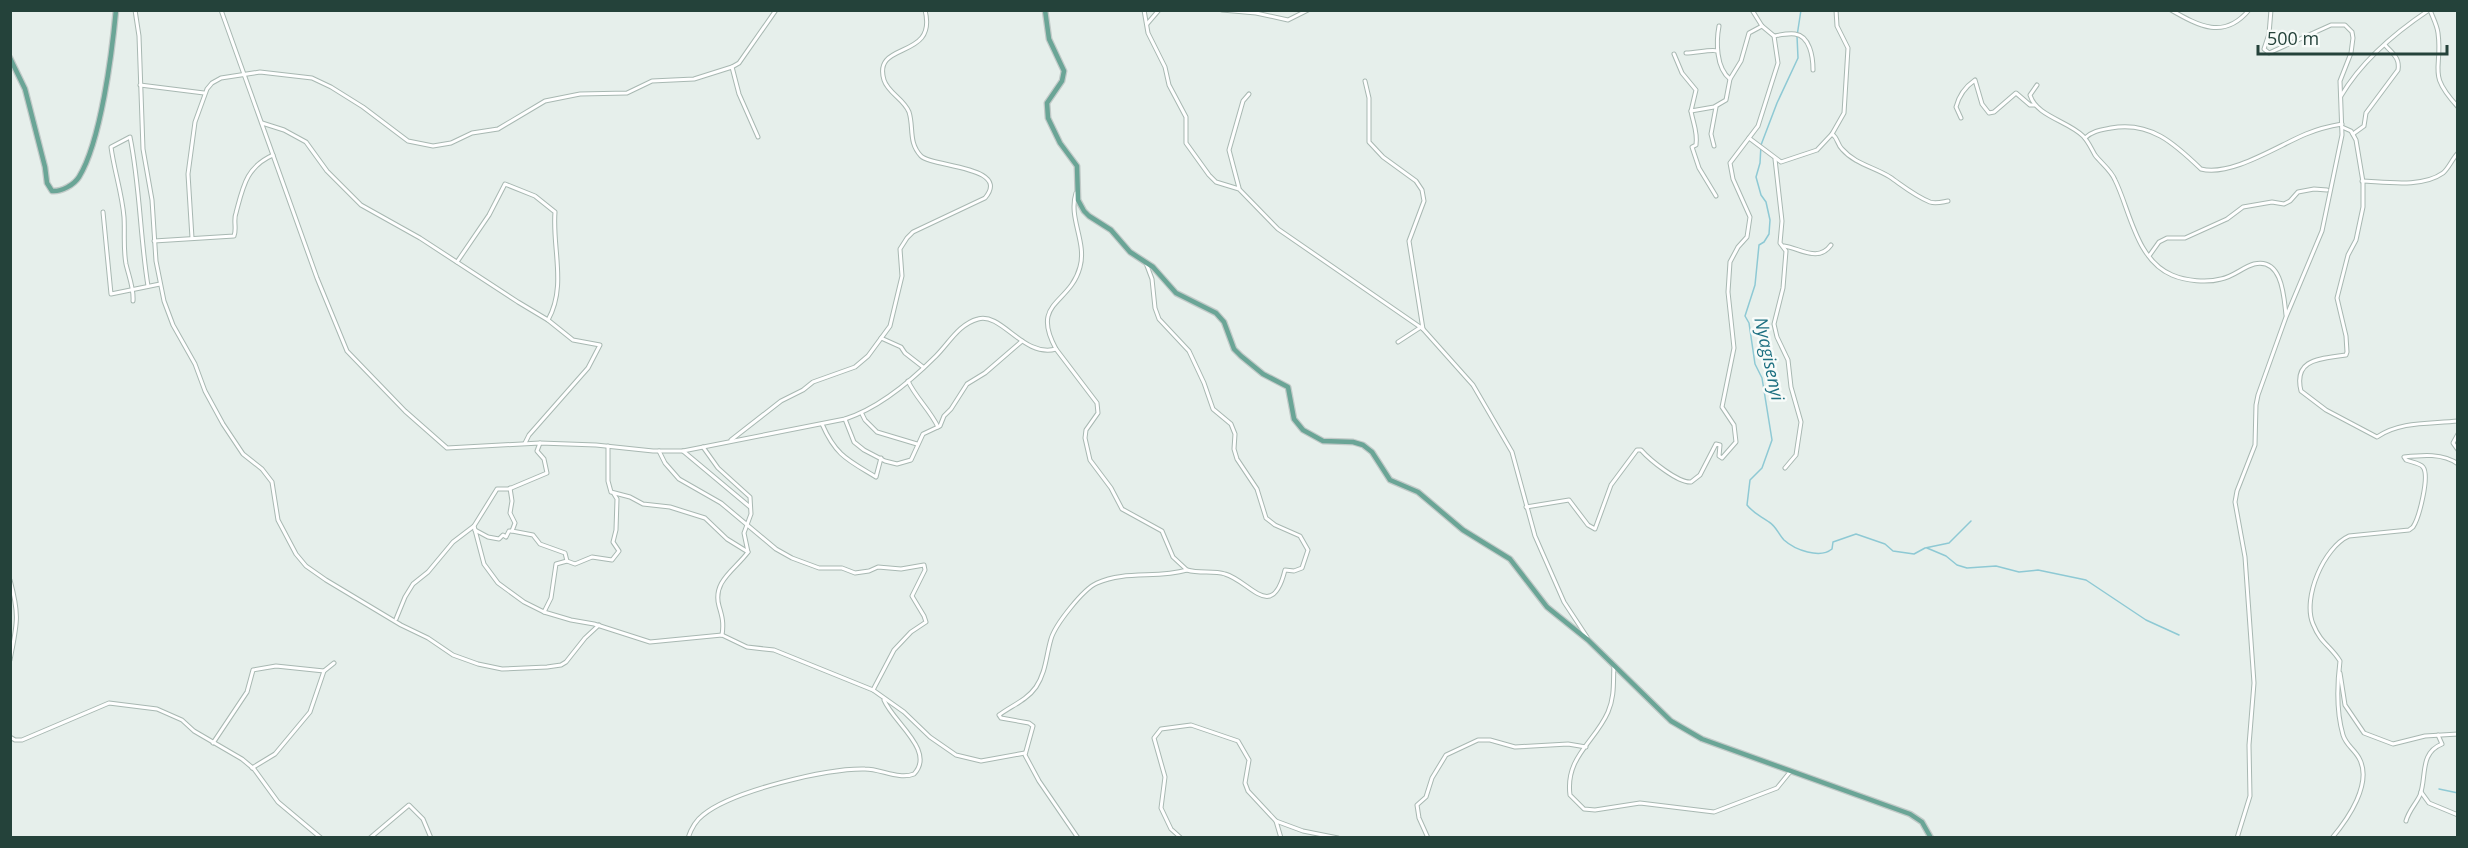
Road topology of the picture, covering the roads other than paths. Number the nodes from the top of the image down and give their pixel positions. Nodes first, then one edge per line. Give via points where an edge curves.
1 (116, 10) edge
2 (135, 10) edge
3 (221, 10) edge
4 (776, 10) edge
5 (925, 10) edge
6 (1045, 10) edge
7 (1144, 10) edge
8 (1159, 10) edge
9 (1222, 10) edge
10 (1308, 10) edge
11 (1752, 10) edge
12 (1836, 10) edge
13 (2171, 10) edge
14 (2249, 10) edge
15 (2271, 10) edge
16 (2430, 10) edge
17 (2423, 13) edge
18 (1147, 24) junction
19 (1719, 26) dead end
20 (1762, 26) junction
21 (1774, 36) junction
22 (2385, 45) junction
23 (1718, 52) junction
24 (1686, 53) dead end
25 (1674, 54) dead end
26 (10, 58) edge
27 (732, 68) junction
28 (1813, 70) dead end
29 (244, 74) junction
30 (1730, 79) junction
31 (1365, 81) dead end
32 (140, 85) junction
33 (2037, 85) dead end
34 (204, 93) junction
35 (1249, 94) dead end
36 (2341, 97) junction
37 (2035, 105) junction
38 (1716, 107) junction
39 (2457, 107) edge
40 (1691, 111) junction
41 (1960, 118) dead end
42 (262, 123) junction
43 (2342, 125) junction
44 (1832, 134) junction
45 (2353, 134) junction
46 (758, 137) dead end
47 (1749, 138) junction
48 (2085, 138) junction
49 (1714, 146) dead end
50 (2457, 153) edge
51 (273, 155) junction
52 (1775, 159) junction
53 (2362, 181) junction
54 (1078, 188) junction
55 (1239, 189) junction
56 (2327, 190) dead end
57 (1716, 196) dead end
58 (1948, 201) dead end
59 (103, 212) dead end
60 (192, 238) junction
61 (154, 241) junction
62 (1831, 245) dead end
63 (1784, 246) junction
64 (2150, 256) junction
65 (457, 262) junction
66 (1146, 263) junction
67 (160, 284) junction
68 (148, 286) junction
69 (134, 291) junction
70 (132, 301) dead end
71 (2286, 317) junction
72 (548, 320) junction
73 (1422, 328) junction
74 (881, 339) junction
75 (1022, 341) junction
76 (1398, 342) dead end
77 (1056, 349) junction
78 (923, 367) junction
79 (907, 380) junction
80 (862, 414) junction
81 (845, 419) junction
82 (2457, 421) edge
83 (822, 424) junction
84 (938, 427) junction
85 (2457, 434) edge
86 (731, 440) junction
87 (525, 443) junction
88 (540, 443) junction
89 (916, 444) junction
90 (608, 446) junction
91 (703, 447) junction
92 (683, 450) junction
93 (2457, 450) edge
94 (659, 451) junction
95 (881, 458) junction
96 (2457, 464) edge
97 (1785, 468) dead end
98 (510, 488) junction
99 (614, 494) junction
100 (750, 507) junction
101 (1526, 507) junction
102 (748, 525) junction
103 (474, 528) junction
104 (512, 531) junction
105 (747, 552) junction
106 (567, 561) junction
107 (1187, 570) junction
108 (10, 580) edge
109 (544, 612) junction
110 (396, 620) junction
111 (599, 625) junction
112 (722, 635) junction
113 (1588, 640) junction
114 (10, 660) edge
115 (334, 663) dead end
116 (1614, 665) junction
117 (2339, 668) junction
118 (324, 671) junction
119 (873, 690) junction
120 (884, 698) junction
121 (2457, 734) edge
122 (2438, 735) junction
123 (10, 737) edge
124 (213, 743) junction
125 (1586, 747) junction
126 (1025, 753) junction
127 (252, 768) junction
128 (1790, 772) junction
129 (2421, 792) junction
130 (2457, 815) edge
131 (2406, 820) dead end
132 (1276, 821) junction
133 (321, 837) edge
134 (370, 837) edge
135 (431, 837) edge
136 (688, 837) edge
137 (1078, 837) edge
138 (1180, 837) edge
139 (1281, 837) edge
140 (1338, 837) edge
141 (1428, 837) edge
142 (1931, 837) edge
143 (2237, 837) edge
144 (2332, 837) edge

1 - 26 main road via 95,133 79,177 60,191 52,191 46,183 25,89
2 - 32 street
3 - 29 street
4 - 27 street
5 - 74 street via 925,36 890,57 883,66 884,80 909,113 911,139 921,156 938,164 978,172 990,191 985,198 907,238 900,249 902,276 893,316
6 - 54 main road via 1049,39 1064,72 1047,103 1048,118 1077,166
7 - 18 street
8 - 18 street
9 - 10 street via 1288,20
11 - 20 street
12 - 44 street via 1837,26 1848,48 1847,82 1844,113
13 - 14 street via 2195,24 2212,28 2236,24
15 - 36 street via 2264,49 2269,53 2331,25 2349,28 2353,38 2341,79
16 - 17 street
16 - 39 street via 2438,32 2437,78
17 - 22 street
18 - 55 street via 1152,44 1166,67 1169,85 1186,117 1190,152 1216,182
19 - 23 street
20 - 21 street
20 - 30 street via 1749,33 1741,61
21 - 28 street via 1802,36 1813,58
21 - 47 street via 1776,71 1758,126
22 - 36 street via 2353,78
22 - 45 street via 2397,57 2398,70 2366,113 2364,126
23 - 24 street
23 - 30 street
25 - 40 street via 1682,73 1696,90
27 - 29 street via 694,79 652,81 627,93 580,94 545,101 498,129 478,131 433,146 408,141 363,106 316,80 270,73
27 - 46 street
29 - 34 street via 215,81
29 - 42 street
30 - 38 street via 1726,100
31 - 73 street via 1369,142 1422,190 1424,201 1409,241
32 - 34 street
32 - 61 street
33 - 37 street via 2031,95
34 - 60 street via 195,122 189,168
35 - 55 street via 1243,101 1229,150
36 - 43 street
37 - 41 street via 2016,93 1989,113 1975,80 1958,101
37 - 48 street
38 - 40 street
38 - 49 street via 1711,134
40 - 57 street via 1697,140 1692,147
42 - 51 street
42 - 65 street via 284,129 306,142 327,171 361,205
43 - 45 street
43 - 48 street via 2306,134 2237,165 2206,170 2165,137 2147,130 2121,126 2096,131
43 - 71 street via 2322,231
44 - 52 street via 1812,153 1785,161
44 - 58 street via 1842,149 1863,165 1911,193 1930,202
45 - 53 street
47 - 52 street
47 - 101 street via 1732,158 1729,168 1750,217 1747,237 1732,258 1729,274 1734,348 1722,407 1734,425 1735,444 1722,458 1720,445 1716,444 1700,475 1691,482 1681,481 1636,450 1611,485 1595,529 1567,499
48 - 64 street via 2114,177 2128,220
50 - 53 street via 2442,173 2416,183
51 - 60 street via 258,162 242,186 234,236
51 - 87 street via 335,325 353,360 447,448
52 - 63 street via 1782,221 1780,243
53 - 82 street via 2363,207 2356,240 2337,298 2347,352 2302,367 2301,391 2326,410 2377,437 2406,425
54 - 66 main road via 1080,203 1089,216 1111,230
54 - 77 street via 1074,212 1082,260 1071,286 1049,310 1048,329
55 - 73 street via 1278,229
56 - 64 street via 2298,192 2284,204 2243,207 2227,219 2185,238 2159,242
59 - 69 street via 111,294
60 - 61 street
61 - 67 street
62 - 63 street via 1819,254
63 - 97 street via 1783,288 1774,324 1788,360 1801,429 1796,455
64 - 71 street via 2172,276 2209,281 2229,277 2254,264 2268,267 2282,284
65 - 72 street
65 - 72 street via 505,184 538,198 555,212 559,287
66 - 107 street via 1157,315 1192,356 1213,409 1231,424 1237,459 1257,489 1266,518 1300,536 1308,550 1302,568 1285,570 1280,585 1265,596 1224,573
66 - 113 main road via 1176,293 1216,313 1224,322 1234,350 1263,374 1288,387 1294,418 1303,430 1323,441 1363,445 1390,480 1418,492 1463,530 1510,559 1547,607
67 - 68 street
67 - 110 street via 170,319 205,391 243,454 272,482 278,520 296,554 326,580
68 - 69 street
68 - 69 street via 130,137 111,147 124,219 126,264
69 - 70 street
71 - 143 street via 2258,395 2255,445 2236,496 2254,683 2250,796
72 - 87 street via 573,340 600,345 588,368
73 - 76 street
73 - 101 street via 1473,385 1502,434 1515,459
74 - 78 street via 901,347
74 - 86 street via 855,367 813,382
75 - 77 street via 1047,351
75 - 78 street via 994,320 975,320 958,331
75 - 84 street via 967,384
77 - 107 street via 1097,403 1098,413 1085,438 1094,466 1122,509 1162,531 1173,557
78 - 79 street
79 - 80 street
79 - 84 street
80 - 81 street
80 - 89 street via 877,432
81 - 83 street
81 - 95 street via 856,445
83 - 86 street
83 - 95 street via 837,451 876,477
84 - 89 street via 923,434
85 - 93 street via 2453,443
86 - 91 street
87 - 88 street
88 - 90 street
88 - 98 street via 537,451 544,459 547,473
89 - 95 street via 911,460 897,464
90 - 94 street
90 - 99 street via 608,481
91 - 92 street
91 - 100 street via 717,468 748,494
92 - 94 street
92 - 100 street
94 - 102 street via 680,479
96 - 117 street via 2439,456 2404,457 2424,470 2425,483 2413,527 2349,536 2330,551 2308,608 2322,643 2340,660
98 - 103 street via 494,491
98 - 104 street via 510,512 515,523
99 - 105 street via 705,518
99 - 106 street via 617,499 613,542 618,554 612,560 592,557 575,564
100 - 102 street
101 - 113 street via 1561,596
102 - 105 street via 744,533
102 - 119 street via 780,552 819,568 859,573 878,567 924,565 912,598 926,622 894,650
103 - 104 street via 499,539
103 - 109 street via 484,564 498,583
103 - 110 street via 453,542 413,584
104 - 106 street via 533,535 540,544 565,553
105 - 112 street via 729,570 719,589
106 - 109 street via 556,564 556,580
107 - 126 street via 1127,574 1093,585 1084,593 1054,629 1046,667 1037,686 999,715 1033,726
108 - 114 street via 18,620
109 - 111 street
110 - 111 street via 461,659 502,669 566,662
111 - 112 street via 650,642
112 - 119 street via 747,647 774,650
113 - 116 main road
115 - 118 street
116 - 125 street via 1609,711
116 - 128 main road via 1679,727
117 - 122 street via 2345,705 2364,733 2393,744
117 - 144 street via 2341,727 2360,759 2363,785
118 - 124 street via 276,666 253,670 244,698
118 - 127 street via 309,713 275,754
119 - 120 street
120 - 126 street via 956,755 981,761
120 - 136 street via 918,748 921,762 914,774 906,777 864,769 779,783 710,810 697,820
121 - 122 street
122 - 129 street via 2442,743 2433,749 2424,765
123 - 124 street via 22,740 116,703 170,714
124 - 127 street
125 - 128 street via 1574,764 1570,792 1586,810 1640,803 1714,812 1777,788
125 - 141 street via 1515,747 1478,740 1450,752 1417,805
126 - 137 street via 1039,781
127 - 133 street via 278,802
128 - 142 main road via 1911,814 1922,822
129 - 130 street via 2429,803
129 - 131 street
132 - 138 street via 1248,790 1248,758 1238,741 1191,725 1164,728 1154,738 1165,777 1161,808 1171,829
132 - 139 street
132 - 140 street
134 - 135 street via 409,805 423,819

